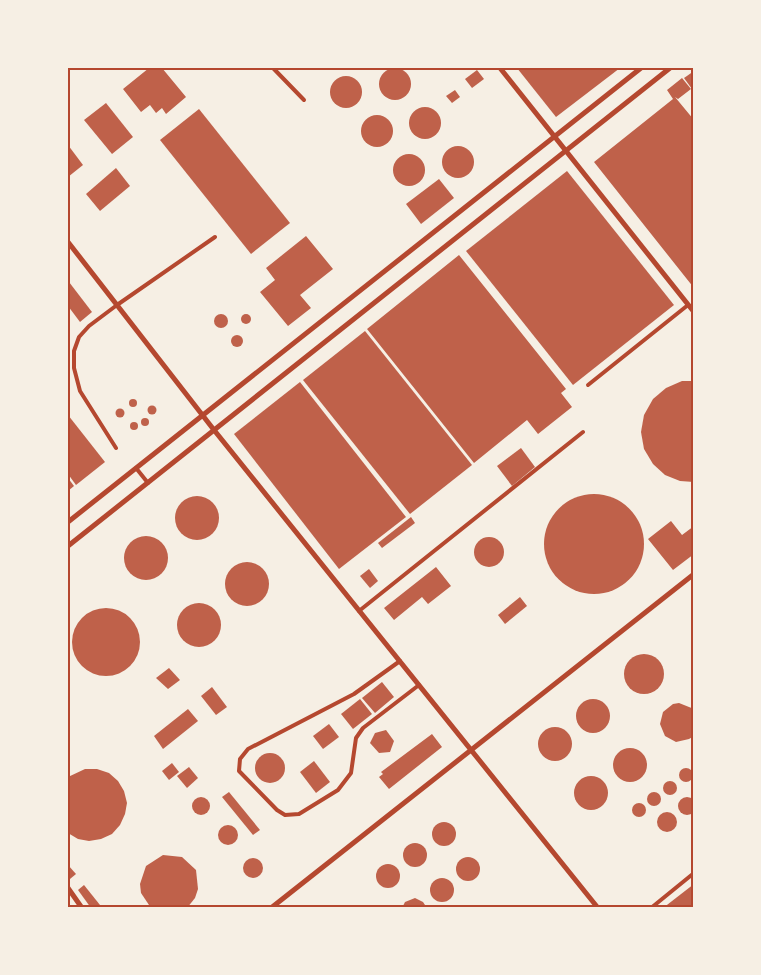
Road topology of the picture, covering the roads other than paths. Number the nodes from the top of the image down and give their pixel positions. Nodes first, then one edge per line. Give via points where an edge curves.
1 (273, 68) edge
2 (500, 68) edge
3 (641, 68) edge
4 (670, 68) edge
5 (304, 100) dead end
6 (555, 137) junction
7 (566, 150) junction
8 (216, 237) dead end
9 (68, 242) edge
10 (116, 305) junction
11 (688, 305) junction
12 (694, 312) edge
13 (588, 385) dead end
14 (203, 415) junction
15 (214, 430) junction
16 (583, 432) dead end
17 (116, 448) dead end
18 (136, 468) junction
19 (148, 482) junction
20 (68, 522) edge
21 (68, 546) edge
22 (694, 574) edge
23 (359, 611) junction
24 (400, 661) junction
25 (419, 684) junction
26 (472, 750) junction
27 (694, 873) edge
28 (68, 888) edge
29 (82, 908) edge
30 (271, 908) edge
31 (598, 908) edge
32 (651, 908) edge

1 - 5 lane
2 - 6 street
3 - 6 street
4 - 7 street
6 - 7 street
6 - 14 street
7 - 11 street
7 - 15 street
8 - 10 lane
9 - 10 street
10 - 14 street
10 - 17 lane via 79,337 74,352 80,391
11 - 12 street
11 - 13 lane
14 - 15 street
14 - 18 street
15 - 19 street
15 - 23 street
16 - 23 lane
18 - 19 lane
18 - 20 street
19 - 21 street
22 - 26 street
23 - 24 street
24 - 25 street
24 - 25 lane via 354,694 248,749 240,759 239,771 277,810 285,815 299,814 338,790 351,774 356,738 363,728
25 - 26 street
26 - 30 street
26 - 31 street
27 - 32 lane
28 - 29 street

